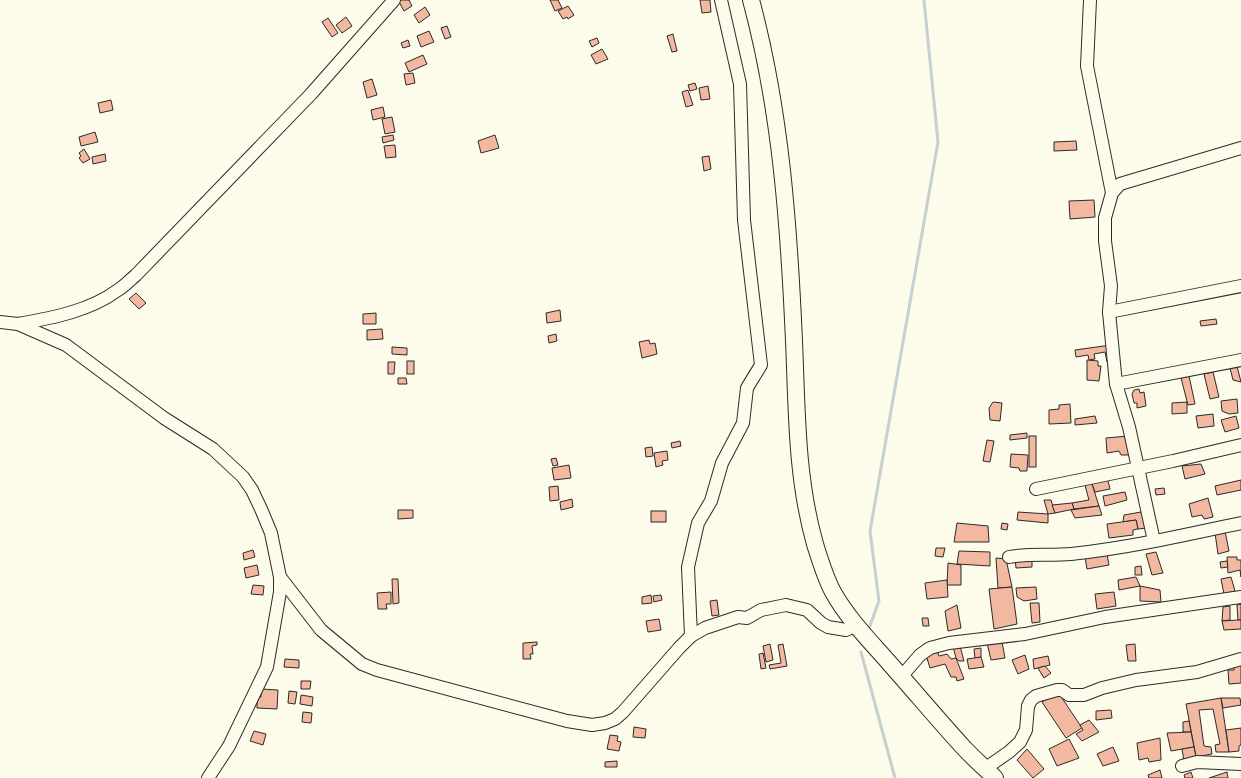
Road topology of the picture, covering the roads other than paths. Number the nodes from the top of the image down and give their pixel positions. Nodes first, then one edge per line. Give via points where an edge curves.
1 (394, 0) edge
2 (721, 0) edge
3 (751, 0) edge
4 (1090, 0) edge
5 (1241, 148) edge
6 (1112, 192) junction
7 (1241, 286) edge
8 (1109, 312) junction
9 (0, 322) edge
10 (18, 324) junction
11 (1241, 360) edge
12 (1116, 384) junction
13 (1241, 445) edge
14 (1138, 468) junction
15 (1036, 489) dead end
16 (1241, 523) edge
17 (1154, 541) junction
18 (1009, 557) dead end
19 (280, 577) junction
20 (1241, 597) edge
21 (857, 625) junction
22 (691, 636) junction
23 (1241, 659) edge
24 (902, 677) junction
25 (1241, 764) edge
26 (1182, 766) dead end
27 (990, 773) edge
28 (208, 778) edge

1 - 10 street via 305,100 136,275 98,303 51,318
2 - 22 street via 740,84 744,220 761,365 747,388 743,423 722,463 711,501 698,524 688,567
3 - 21 main road via 782,160 797,426 805,505 822,566 834,592
4 - 6 street via 1087,66
5 - 6 street via 1139,177 1120,184
6 - 8 street via 1105,218 1104,240 1111,286
7 - 8 street
8 - 12 street
9 - 10 street
10 - 19 street via 66,345 230,463 252,490 261,509 271,534
11 - 12 street
12 - 14 street
13 - 14 street
14 - 15 street
14 - 17 street
16 - 17 street
17 - 18 street via 1069,554
19 - 22 street via 321,630 362,664 463,694 592,725 615,720
19 - 28 street via 267,667 229,746
20 - 24 street via 1106,617 1025,634 949,643 930,648 920,655
21 - 22 street via 846,630 828,627 807,610 786,605 705,628
21 - 24 main road
23 - 27 street via 1197,672 1136,680 1084,695 1069,695 1057,690 1034,697 1028,706 1026,730 1020,742
24 - 27 main road
25 - 26 street via 1198,762

